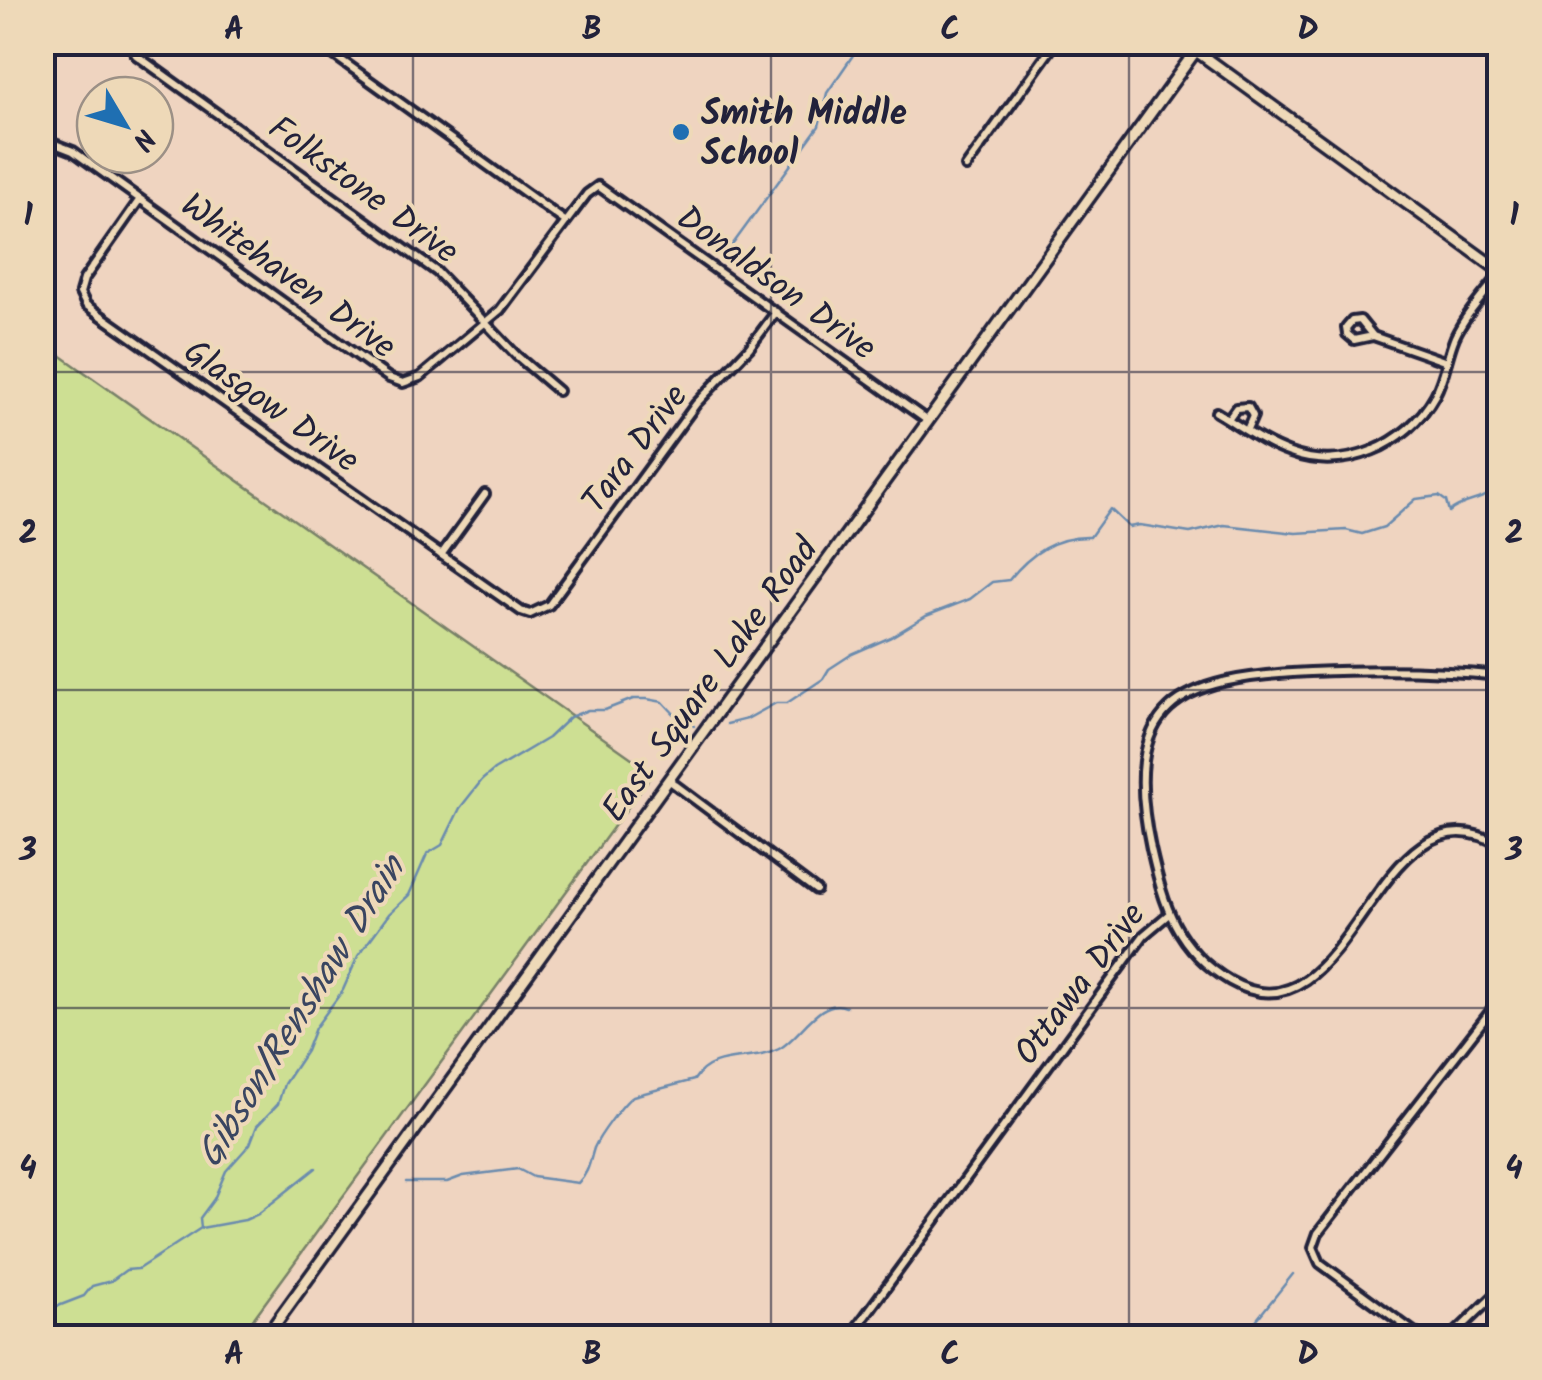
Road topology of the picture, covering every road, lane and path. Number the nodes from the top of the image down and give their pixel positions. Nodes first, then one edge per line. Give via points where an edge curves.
1 (129, 42) edge
2 (316, 42) edge
3 (1056, 42) edge
4 (1184, 42) edge
5 (1199, 47) edge
6 (42, 149) edge
7 (966, 167) dead end
8 (140, 199) junction
9 (566, 222) junction
10 (1500, 273) edge
11 (776, 312) junction
12 (486, 322) junction
13 (1373, 336) dead end
14 (1447, 362) junction
15 (558, 390) dead end
16 (1216, 412) dead end
17 (1228, 420) junction
18 (929, 422) junction
19 (1247, 430) junction
20 (484, 494) dead end
21 (442, 555) junction
22 (534, 614) joint
23 (1500, 676) edge
24 (670, 781) junction
25 (1500, 845) edge
26 (816, 890) dead end
27 (1169, 914) junction
28 (1500, 999) edge
29 (1500, 1290) edge
30 (265, 1338) edge
31 (849, 1338) edge
32 (1422, 1338) edge
33 (1450, 1338) edge

1 - 12 street, Folkstone Drive via 136,56 437,272
2 - 9 street
3 - 7 street
4 - 5 main road
5 - 10 main road
5 - 18 main road, East Square Lake Road
6 - 8 street, Whitehaven Drive via 66,147
8 - 12 street, Whitehaven Drive via 389,378 409,383
8 - 21 street, Glasgow Drive via 84,279 80,293 86,305
9 - 11 street, Donaldson Drive via 595,186 604,189
9 - 12 street
10 - 14 street via 1458,330
11 - 18 street, Donaldson Drive
11 - 22 street, Tara Drive via 696,404 549,605
12 - 15 street, Folkstone Drive
13 - 14 street
14 - 19 street via 1426,408 1396,438 1364,455 1311,459
16 - 17 street
17 - 19 street
17 - 19 street via 1236,408 1248,407 1253,416
18 - 24 main road, East Square Lake Road
20 - 21 street
21 - 22 street, Glasgow Drive
23 - 27 street, Ottawa Drive via 1392,669 1270,674 1206,684 1180,699 1154,730 1142,773 1150,845
24 - 26 street
24 - 30 main road, East Square Lake Road
25 - 27 street via 1453,832 1419,846 1323,966 1284,990 1260,992 1227,979 1194,951
27 - 31 street, Ottawa Drive via 1144,935
28 - 32 street via 1316,1238 1314,1256
29 - 33 street

